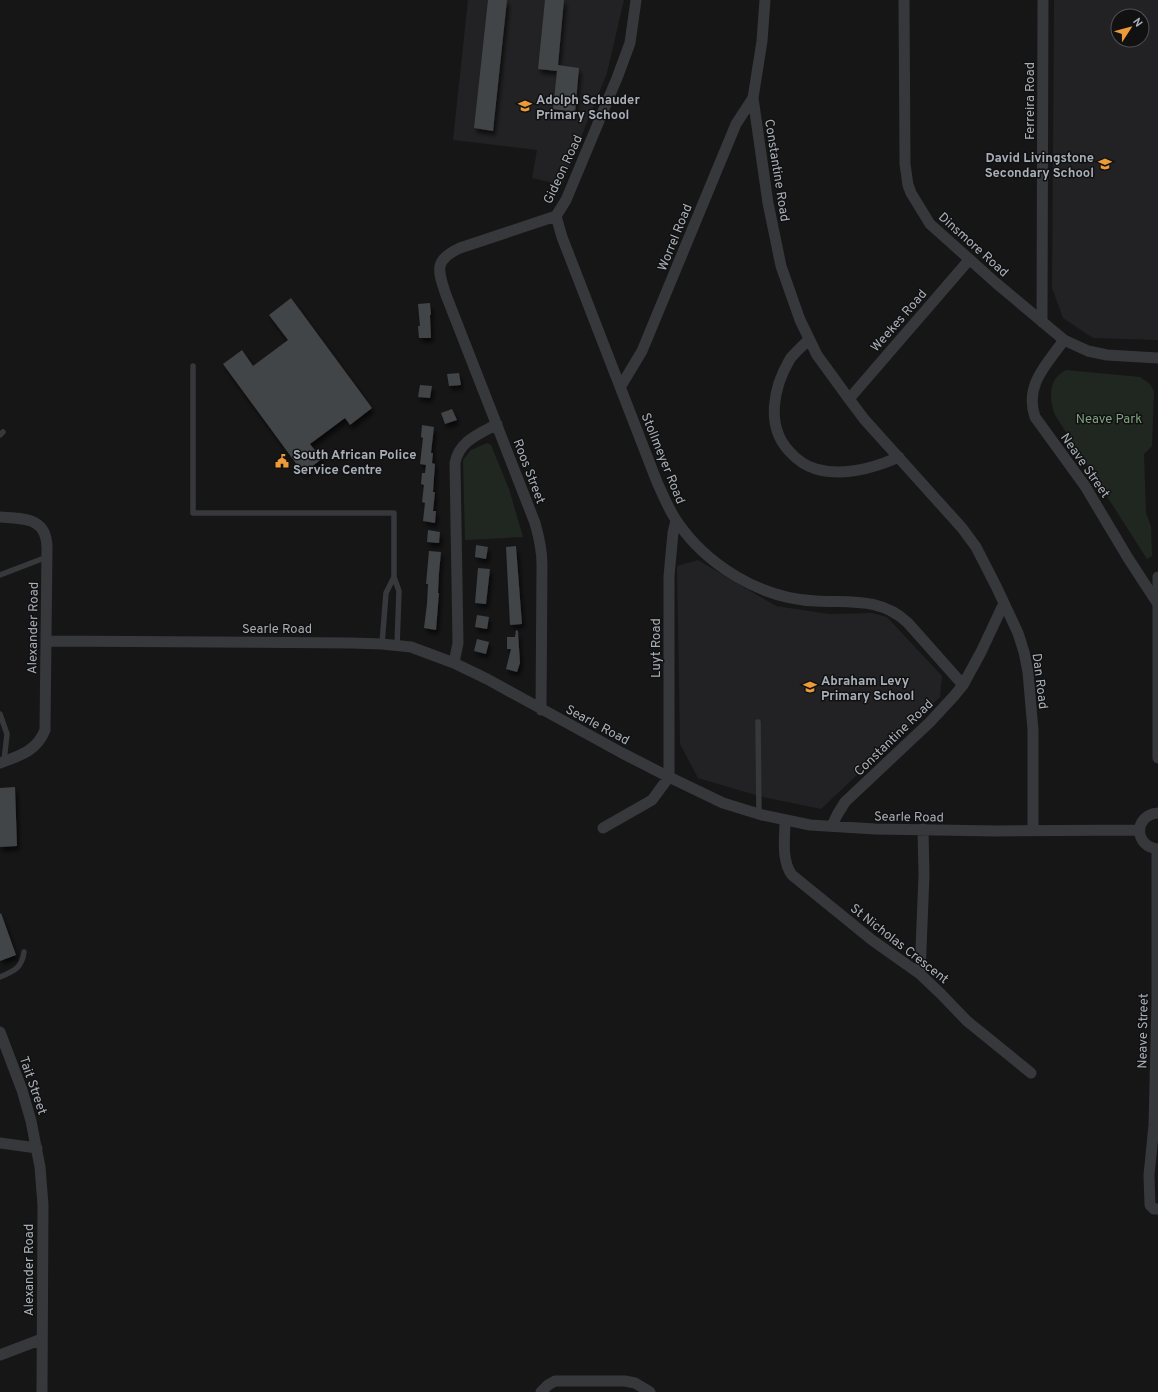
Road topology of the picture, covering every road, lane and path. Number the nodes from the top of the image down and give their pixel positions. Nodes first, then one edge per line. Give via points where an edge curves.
1 (636, 0) edge
2 (765, 0) edge
3 (904, 0) edge
4 (1043, 0) edge
5 (753, 98) junction
6 (556, 216) junction
7 (446, 255) joint
8 (969, 260) junction
9 (1042, 322) junction
10 (809, 339) junction
11 (1064, 340) junction
12 (1158, 358) edge
13 (193, 366) dead end
14 (621, 386) junction
15 (849, 399) junction
16 (497, 424) junction
17 (899, 457) junction
18 (0, 517) edge
19 (676, 520) junction
20 (976, 547) joint
21 (47, 557) junction
22 (0, 576) edge
23 (394, 577) junction
24 (1158, 577) edge
25 (1004, 603) junction
26 (1158, 604) edge
27 (46, 641) junction
28 (382, 644) junction
29 (397, 645) junction
30 (454, 663) junction
31 (962, 685) junction
32 (541, 710) junction
33 (0, 714) edge
34 (758, 722) dead end
35 (1158, 734) edge
36 (1158, 758) edge
37 (2, 762) edge
38 (669, 777) junction
39 (1158, 813) edge
40 (759, 814) junction
41 (785, 820) junction
42 (832, 826) junction
43 (603, 828) dead end
44 (923, 829) junction
45 (1033, 830) junction
46 (1139, 830) junction
47 (1157, 849) edge
48 (1158, 926) edge
49 (24, 952) dead end
50 (920, 974) junction
51 (0, 977) edge
52 (1157, 1021) edge
53 (0, 1032) edge
54 (1031, 1073) dead end
55 (1156, 1111) edge
56 (0, 1143) edge
57 (37, 1148) junction
58 (1157, 1209) edge
59 (42, 1339) junction
60 (0, 1355) edge
61 (42, 1392) edge
62 (541, 1392) edge
63 (650, 1392) edge

1 - 6 street, Gideon Road via 630,43 566,200
2 - 5 street, Constantine Road via 762,41
3 - 8 street, Dinsmore Road via 905,164 908,185 930,224
4 - 9 street, Ferreira Road
5 - 10 street, Constantine Road via 768,203 781,266
5 - 14 street, Worrel Road via 736,124 642,351
6 - 7 street, Gideon Road
6 - 14 street, Stollmeyer Road
7 - 16 street, Roos Street via 440,264 440,275 446,295
8 - 9 street, Dinsmore Road
8 - 15 street, Weekes Road
9 - 11 street, Dinsmore Road
10 - 15 street, Constantine Road
10 - 17 street via 791,358 777,392 775,422 780,440 786,448 805,465 838,472 871,468
11 - 12 street, Dinsmore Road via 1088,351 1107,355
11 - 26 street, Neave Street via 1034,385 1031,404 1035,417 1086,486
13 - 23 lane via 193,512 394,513
14 - 19 street, Stollmeyer Road via 657,482
15 - 17 street, Constantine Road
16 - 30 street via 466,442 457,456 455,470 458,643
16 - 32 street, Roos Street via 542,551
17 - 20 street, Constantine Road
18 - 21 street, Alexander Road via 29,520 39,524 46,535
19 - 31 street, Stollmeyer Road via 708,556 731,573 759,588 803,600 862,603 890,609 908,623
19 - 38 street, Luyt Road via 669,576
20 - 25 street, Dan Road
21 - 22 lane
21 - 27 street, Alexander Road
23 - 28 lane via 386,594
23 - 29 lane via 398,591
24 - 26 street
25 - 31 street, Constantine Road
25 - 45 street, Dan Road via 1018,633 1028,672 1033,730
26 - 35 street
27 - 28 street, Searle Road
27 - 37 street, Alexander Road via 44,733 32,750
28 - 29 street, Searle Road
29 - 30 street, Searle Road
30 - 32 street, Searle Road
31 - 42 street, Constantine Road via 930,722 845,802
32 - 38 street, Searle Road
33 - 37 lane via 7,734
34 - 40 lane
35 - 36 street
38 - 40 street, Searle Road via 723,803
38 - 43 street via 652,800
39 - 46 street via 1143,819
40 - 41 street, Searle Road
41 - 42 street, Searle Road
41 - 50 street, St Nicholas Crescent via 785,859 792,875 872,940
42 - 44 street, Searle Road via 875,830
44 - 45 street, Searle Road
44 - 50 street
45 - 46 street, Searle Road
46 - 47 street via 1142,841
47 - 48 street, Neave Street
48 - 52 street, Neave Street
49 - 51 lane via 18,967
50 - 54 street, St Nicholas Crescent via 967,1021
52 - 55 street, Neave Street
53 - 57 street, Tait Street via 32,1121
55 - 58 street, Neave Street via 1149,1175 1150,1202 1152,1207
56 - 57 street
57 - 59 street, Alexander Road via 43,1205
59 - 60 street
59 - 61 street, Alexander Road
62 - 63 street via 555,1381 625,1381 635,1383

